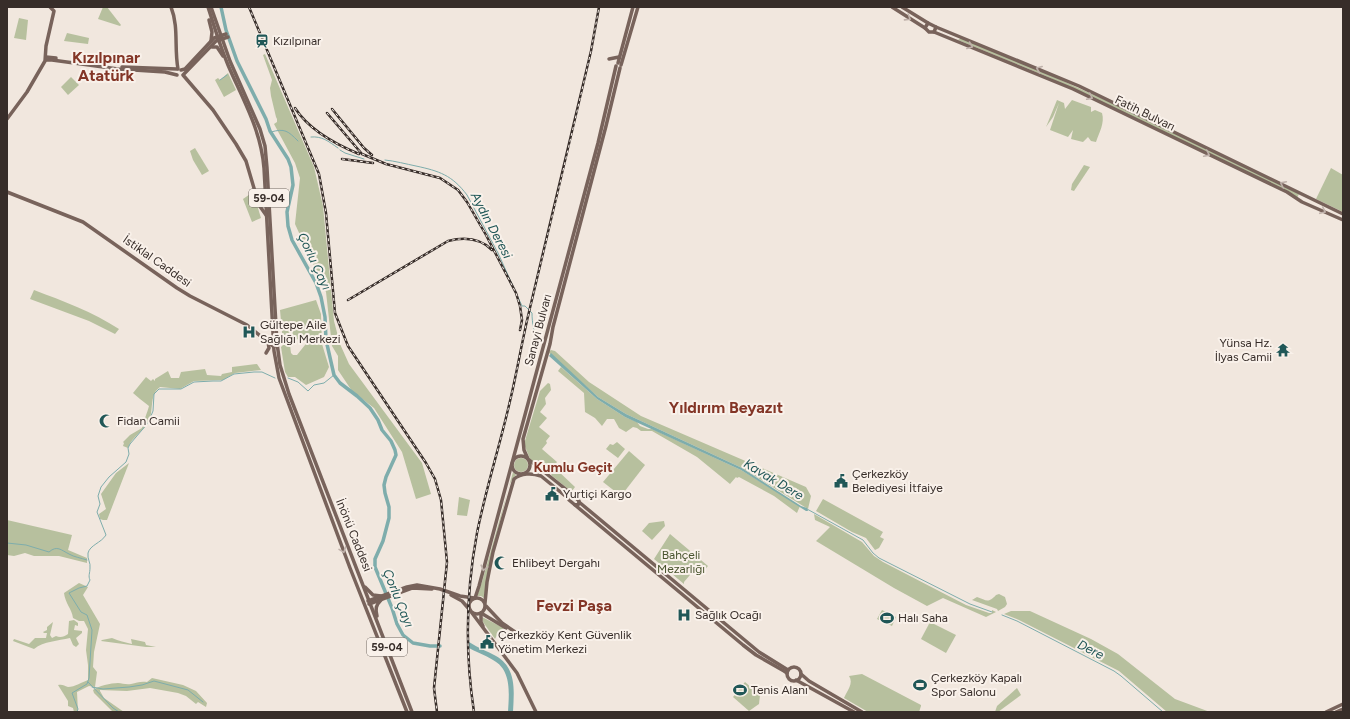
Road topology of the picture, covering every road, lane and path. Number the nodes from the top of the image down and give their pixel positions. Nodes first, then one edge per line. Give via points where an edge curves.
1 (50, 7) edge
2 (171, 7) edge
3 (633, 7) edge
4 (638, 7) edge
5 (892, 7) edge
6 (902, 7) edge
7 (210, 8) edge
8 (928, 24) junction
9 (218, 27) junction
10 (936, 27) junction
11 (925, 28) junction
12 (934, 32) junction
13 (227, 36) junction
14 (220, 38) junction
15 (208, 48) junction
16 (226, 50) junction
17 (46, 57) junction
18 (619, 57) junction
19 (608, 59) dead end
20 (227, 62) junction
21 (619, 65) junction
22 (178, 69) junction
23 (177, 75) junction
24 (183, 76) junction
25 (7, 119) edge
26 (1189, 140) junction
27 (1184, 143) junction
28 (7, 192) edge
29 (1302, 194) junction
30 (1309, 198) junction
31 (1299, 200) junction
32 (1307, 204) junction
33 (1343, 214) edge
34 (267, 216) junction
35 (1343, 220) edge
36 (273, 338) junction
37 (545, 340) junction
38 (268, 342) junction
39 (550, 342) junction
40 (274, 346) junction
41 (544, 346) junction
42 (549, 348) junction
43 (276, 353) junction
44 (282, 380) junction
45 (528, 459) junction
46 (512, 463) junction
47 (521, 475) junction
48 (573, 495) junction
49 (569, 499) junction
50 (579, 502) junction
51 (575, 505) junction
52 (362, 582) junction
53 (394, 593) junction
54 (687, 595) junction
55 (383, 597) junction
56 (474, 598) junction
57 (369, 603) junction
58 (364, 605) junction
59 (485, 605) junction
60 (469, 609) junction
61 (472, 613) junction
62 (481, 613) junction
63 (378, 625) junction
64 (490, 637) junction
65 (787, 672) junction
66 (801, 674) junction
67 (796, 680) junction
68 (836, 699) junction
69 (840, 702) junction
70 (1343, 704) edge
71 (1343, 709) edge
72 (407, 712) edge
73 (412, 712) edge
74 (536, 712) edge
75 (854, 712) edge
76 (862, 712) edge
77 (1326, 712) edge
78 (1336, 712) edge

1 - 17 main road via 54,11
2 - 22 main road via 176,21
3 - 18 main road, Sanayi Bulvarı
4 - 21 main road, Sanayi Bulvarı
5 -> 11 main road, Fatih Bulvarı
6 - 8 main road, Fatih Bulvarı
7 - 9 main road, 59-04 / 59-04
7 - 14 main road, 59-04
7 - 15 main road via 212,35
8 - 10 main road, Fatih Bulvarı
8 - 11 main road
9 - 13 main road
9 - 14 main road, 59-04 / 59-04
10 - 12 main road
26 -> 10 main road, Fatih Bulvarı via 1079,86
11 - 12 main road, Fatih Bulvarı via 929,32
12 -> 27 main road, Fatih Bulvarı via 1073,89
13 - 14 main road
13 - 16 main road
14 - 15 main road via 214,38
14 - 16 main road, 59-04 / 59-04
14 - 20 main road, 59-04
15 - 20 main road via 217,47
15 - 22 main road via 185,68
15 - 24 main road
16 - 43 main road, 59-04 / 59-04 via 265,146
17 - 22 main road via 124,67
17 - 23 main road via 132,71
17 - 25 main road via 27,92
18 - 19 main road
18 - 21 main road, Sanayi Bulvarı
20 - 34 main road, 59-04 via 260,139
21 - 37 main road, Sanayi Bulvarı
21 - 39 main road, Sanayi Bulvarı via 606,126
22 - 23 main road
22 - 24 main road
23 - 24 main road
24 - 34 main road via 213,110 236,144 246,161 259,205
26 - 27 main road
29 -> 26 main road, Fatih Bulvarı
27 -> 31 main road, Fatih Bulvarı
28 - 38 main road, İstiklal Caddesi via 83,222 177,288 247,325
29 - 30 main road, Fatih Bulvarı
29 - 31 main road
30 - 32 main road
30 - 33 main road, Fatih Bulvarı
31 - 32 main road, Fatih Bulvarı
32 -> 35 main road, Fatih Bulvarı
34 - 36 main road, 59-04
36 - 38 main road
36 - 40 main road, 59-04
37 - 39 main road
37 - 41 main road, Sanayi Bulvarı
38 - 40 main road, İstiklal Caddesi
38 - 43 main road via 266,353
39 - 42 main road, Sanayi Bulvarı
40 - 43 main road, 59-04
41 - 42 main road
41 - 46 main road, Sanayi Bulvarı
42 - 45 main road, Sanayi Bulvarı via 524,436 524,450
43 - 44 main road, İnönü Caddesi / 59-04
44 - 52 main road, İnönü Caddesi / 59-04
44 -> 58 main road, İnönü Caddesi / 59-04
45 - 46 main road via 519,456
45 - 47 main road via 531,464 529,471
45 - 48 main road
46 - 47 main road via 514,471
46 -> 56 main road, Sanayi Bulvarı
47 - 49 main road via 541,476
47 - 59 main road via 514,479 505,506 493,552
48 - 49 main road
48 - 50 main road
49 - 51 main road
50 - 51 main road
50 - 54 main road
51 - 54 main road
52 - 55 main road via 373,595
52 - 57 main road, İnönü Caddesi / 59-04
53 - 55 main road
53 - 56 main road via 417,585
53 - 60 main road via 412,588 440,591 462,601
54 - 65 main road
55 - 57 main road
55 - 63 main road via 376,611
56 - 59 main road via 480,598
56 - 60 main road via 469,603
57 - 58 main road
57 - 63 main road, İnönü Caddesi / 59-04
58 - 72 main road, İnönü Caddesi / 59-04
59 - 62 main road
59 - 62 main road via 502,623 521,636
60 - 61 main road
61 - 62 main road
61 - 64 main road
62 - 64 main road via 481,622
63 - 73 main road, İnönü Caddesi / 59-04
64 - 74 main road via 517,673
65 - 66 main road via 796,667
65 - 67 main road via 789,679
66 - 67 main road
66 - 68 main road
67 - 68 main road
68 - 69 main road
69 - 75 main road
69 - 76 main road
70 - 77 main road
71 - 78 main road

